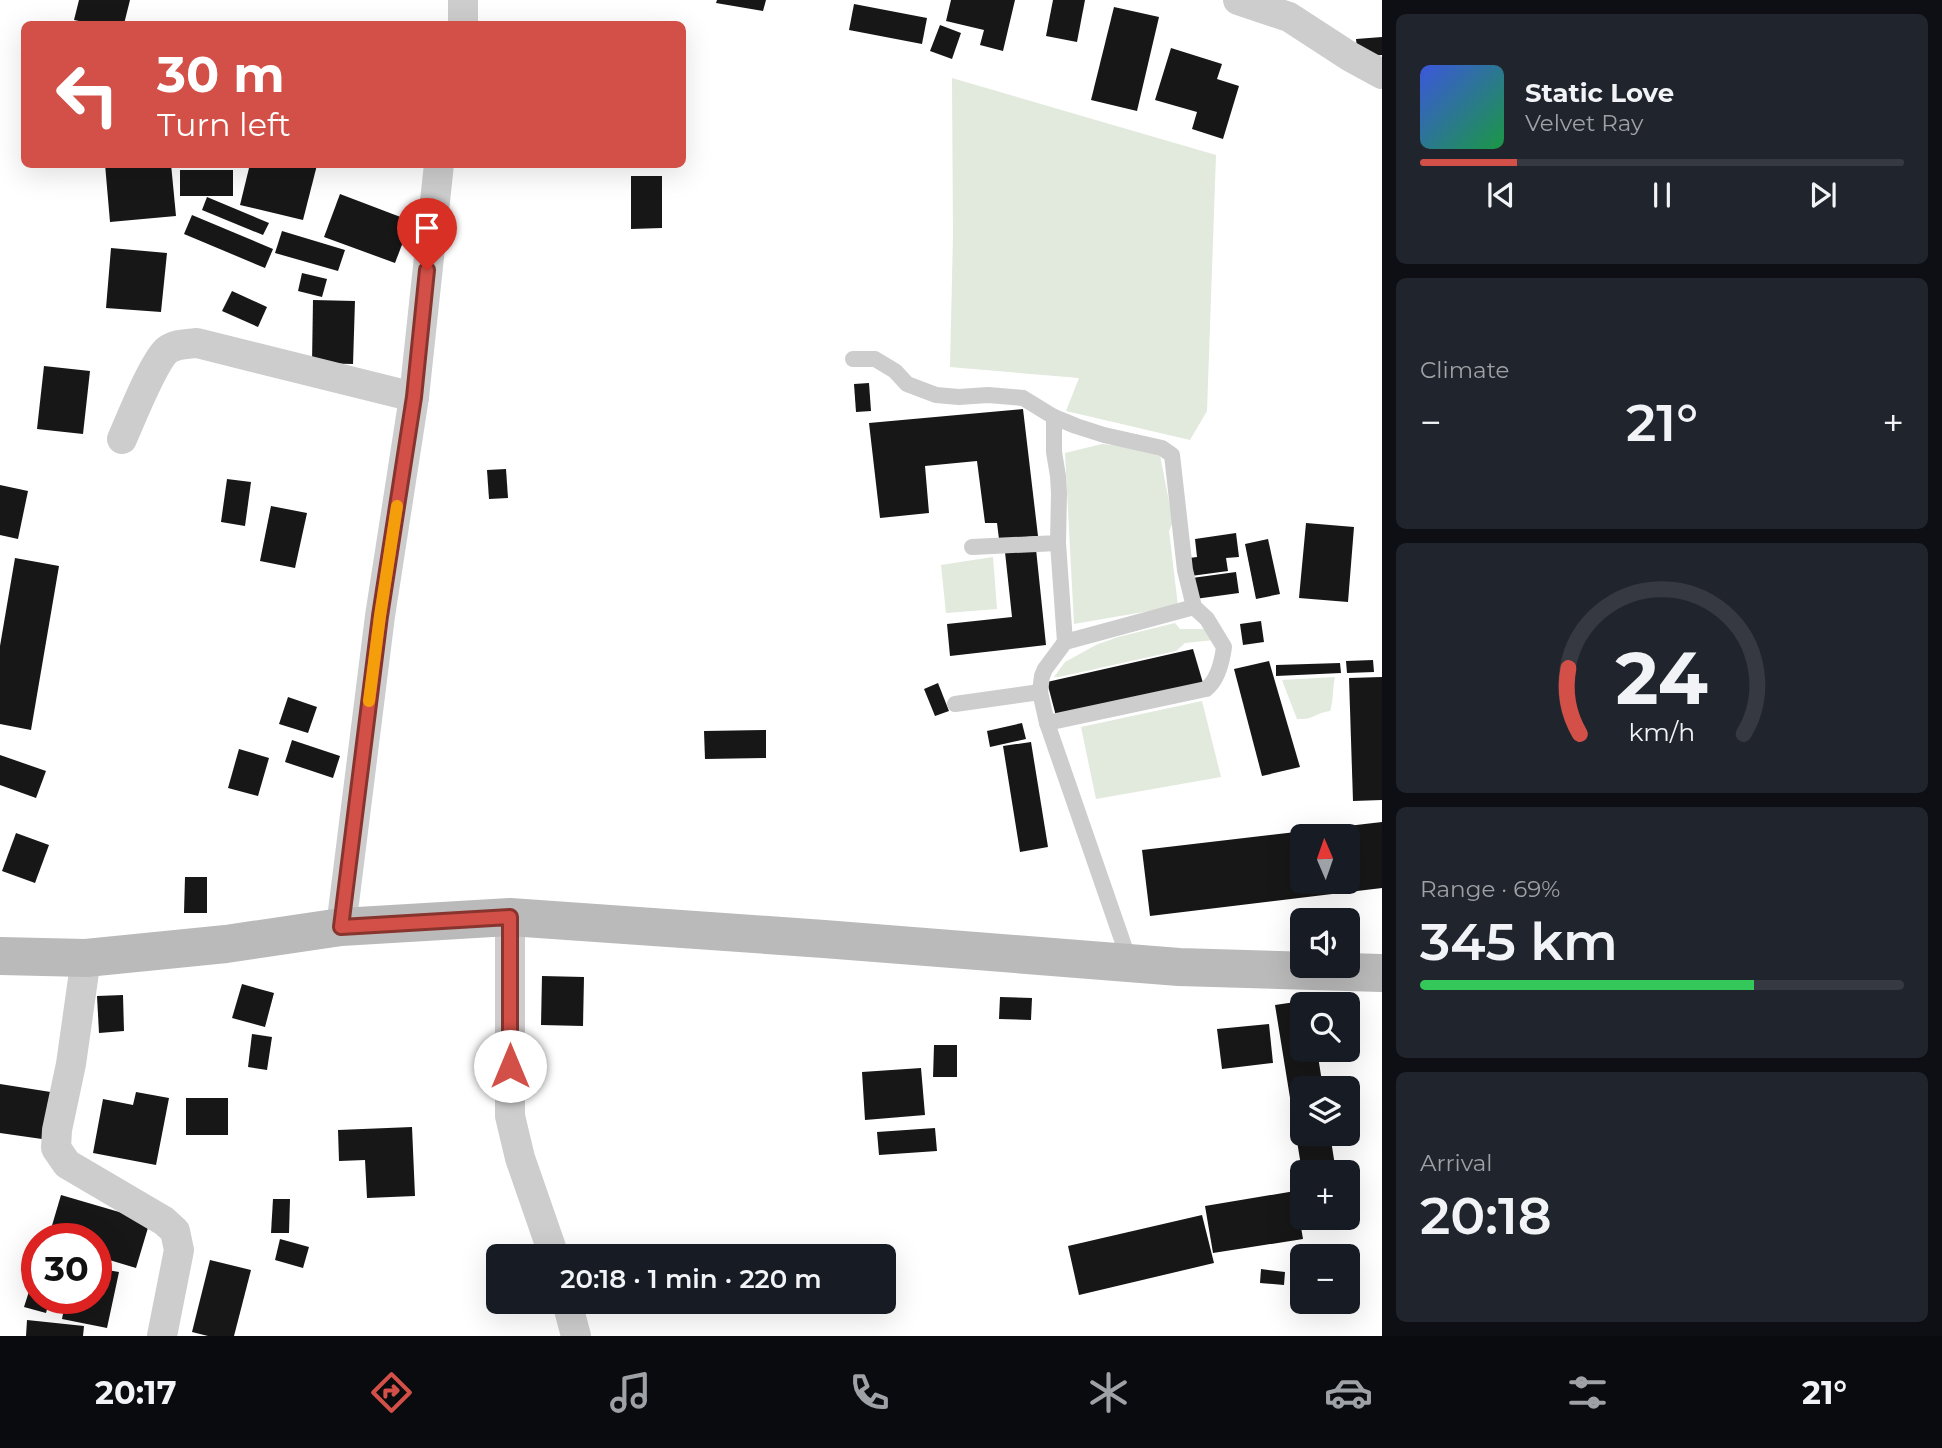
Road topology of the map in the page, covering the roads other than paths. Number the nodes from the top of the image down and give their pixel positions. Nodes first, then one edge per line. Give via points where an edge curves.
1 (463, 0) edge
2 (1238, 0) edge
3 (1289, 9) edge
4 (463, 21) edge
5 (1382, 74) edge
6 (439, 168) edge
7 (853, 359) dead end
8 (414, 397) junction
9 (1054, 417) junction
10 (122, 439) dead end
11 (1058, 543) junction
12 (972, 547) dead end
13 (1194, 607) junction
14 (1065, 642) junction
15 (1040, 692) junction
16 (956, 704) dead end
17 (1047, 723) junction
18 (510, 917) junction
19 (341, 927) junction
20 (0, 956) edge
21 (86, 958) junction
22 (1130, 963) junction
23 (1382, 973) edge
24 (550, 1244) edge
25 (570, 1314) edge
26 (162, 1336) edge
27 (576, 1336) edge

1 - 4 street
2 - 3 street
3 - 5 street via 1349,56
6 - 8 street
7 - 9 lane via 875,359 907,384 936,395 1023,398
8 - 10 street via 197,343 183,344 167,350 154,370
8 - 19 street via 380,616
9 - 11 lane
9 - 13 lane via 1104,435 1162,448 1171,456
11 - 12 lane
11 - 14 lane
13 - 14 lane
13 - 17 lane via 1224,647 1213,684
14 - 15 lane via 1045,669
15 - 16 lane
15 - 17 lane
17 - 22 lane
18 - 19 street
18 - 22 street
18 - 24 street via 510,1116
19 - 21 street
20 - 21 street
21 - 26 street via 56,1148 67,1164 175,1231 179,1250
22 - 23 street
25 - 27 street

